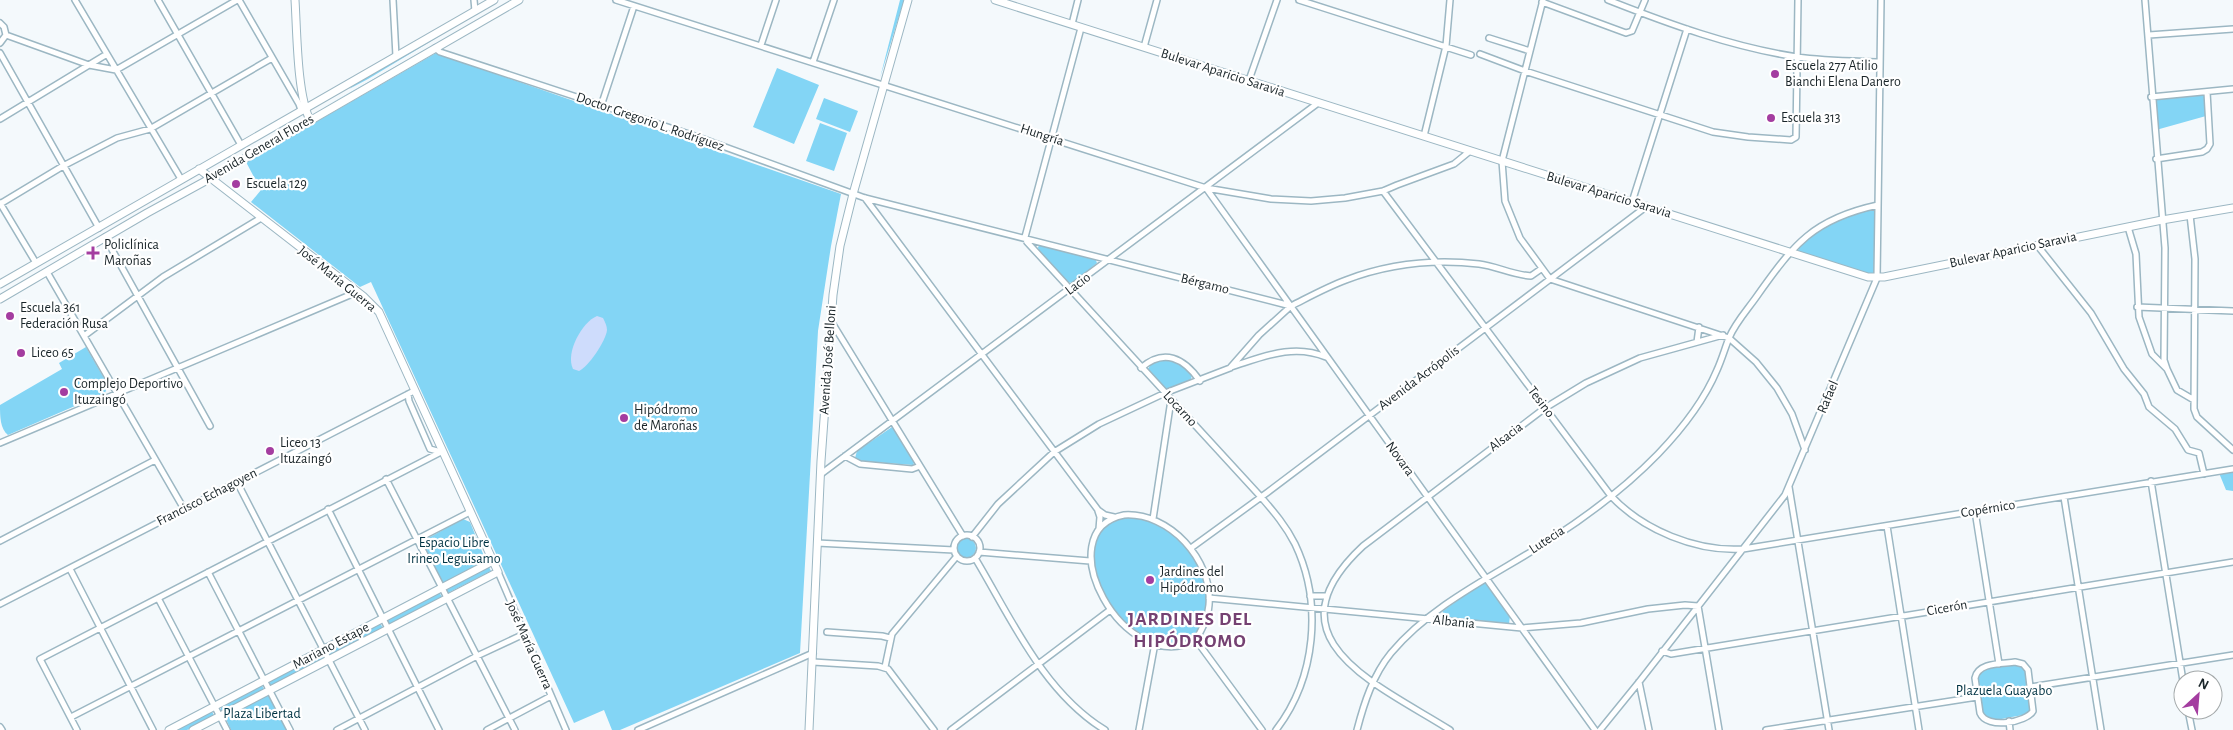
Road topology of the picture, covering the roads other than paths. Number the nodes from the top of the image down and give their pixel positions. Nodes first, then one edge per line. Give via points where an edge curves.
1 (75, 0) edge
2 (158, 0) edge
3 (238, 0) edge
4 (295, 0) edge
5 (393, 0) edge
6 (474, 0) edge
7 (494, 0) edge
8 (519, 0) edge
9 (616, 0) edge
10 (776, 0) edge
11 (834, 0) edge
12 (908, 0) edge
13 (998, 0) edge
14 (1078, 0) edge
15 (1157, 0) edge
16 (1277, 0) edge
17 (1299, 0) edge
18 (1450, 0) edge
19 (1608, 0) edge
20 (1645, 0) edge
21 (1798, 0) edge
22 (1881, 0) edge
23 (2145, 0) edge
24 (1542, 1) edge
25 (634, 6) junction
26 (475, 10) junction
27 (1640, 13) junction
28 (0, 24) edge
29 (1072, 24) junction
30 (1081, 28) junction
31 (2233, 28) edge
32 (1687, 29) junction
33 (6, 35) junction
34 (178, 35) junction
35 (2149, 35) junction
36 (1489, 38) dead end
37 (0, 43) edge
38 (761, 45) junction
39 (1446, 46) junction
40 (1144, 47) junction
41 (435, 48) junction
42 (1530, 51) junction
43 (0, 53) edge
44 (107, 54) junction
45 (1480, 54) dead end
46 (1471, 55) dead end
47 (396, 56) junction
48 (1797, 57) junction
49 (272, 58) junction
50 (813, 62) junction
51 (1880, 62) junction
52 (89, 65) junction
53 (116, 70) junction
54 (1525, 72) junction
55 (1249, 80) junction
56 (884, 85) junction
57 (2233, 89) edge
58 (2206, 92) junction
59 (211, 93) junction
60 (2151, 97) junction
61 (28, 103) junction
62 (1318, 103) junction
63 (601, 106) junction
64 (306, 113) junction
65 (1659, 115) junction
66 (0, 119) edge
67 (150, 129) junction
68 (1424, 136) junction
69 (1051, 138) junction
70 (241, 145) junction
71 (1470, 151) junction
72 (2156, 159) junction
73 (1502, 161) junction
74 (63, 166) junction
75 (199, 169) junction
76 (211, 178) junction
77 (181, 179) junction
78 (1206, 188) junction
79 (1383, 190) junction
80 (853, 194) junction
81 (865, 198) junction
82 (1632, 202) junction
83 (0, 203) edge
84 (1878, 204) junction
85 (1647, 206) junction
86 (2233, 208) edge
87 (2190, 215) junction
88 (261, 218) junction
89 (2162, 220) junction
90 (2128, 227) junction
91 (99, 228) junction
92 (105, 237) junction
93 (1025, 237) junction
94 (2037, 245) junction
95 (1790, 252) junction
96 (1110, 259) junction
97 (36, 262) junction
98 (1437, 262) junction
99 (1541, 269) junction
100 (47, 272) junction
101 (1878, 278) junction
102 (1550, 279) junction
103 (0, 284) edge
104 (1070, 290) junction
105 (358, 292) junction
106 (137, 296) junction
107 (0, 299) edge
108 (1290, 306) junction
109 (2137, 307) junction
110 (2165, 308) junction
111 (2195, 309) junction
112 (2233, 311) edge
113 (831, 321) junction
114 (1699, 327) junction
115 (1485, 328) junction
116 (1723, 335) junction
117 (84, 336) junction
118 (1730, 338) junction
119 (1697, 342) junction
120 (981, 355) junction
121 (1328, 358) junction
122 (178, 368) junction
123 (1141, 368) junction
124 (1230, 368) junction
125 (2167, 369) junction
126 (1200, 381) junction
127 (411, 392) junction
128 (118, 393) junction
129 (1165, 394) junction
130 (1171, 400) junction
131 (2194, 400) junction
132 (1545, 408) junction
133 (1368, 416) junction
134 (894, 421) junction
135 (210, 426) dead end
136 (0, 441) edge
137 (1805, 450) junction
138 (2233, 450) edge
139 (441, 452) junction
140 (1054, 452) junction
141 (846, 456) junction
142 (155, 460) junction
143 (821, 461) junction
144 (835, 462) junction
145 (920, 466) junction
146 (2233, 469) edge
147 (821, 474) junction
148 (2204, 474) junction
149 (386, 479) junction
150 (237, 482) junction
151 (2152, 482) junction
152 (1789, 487) junction
153 (1611, 496) junction
154 (1261, 497) junction
155 (1428, 497) junction
156 (2064, 497) junction
157 (184, 509) junction
158 (328, 509) junction
159 (1098, 510) junction
160 (470, 512) junction
161 (1975, 512) junction
162 (1114, 517) junction
163 (1153, 519) junction
164 (1887, 526) junction
165 (1098, 531) junction
166 (963, 536) junction
167 (972, 537) junction
168 (416, 539) junction
169 (1798, 539) junction
170 (0, 541) edge
171 (267, 541) junction
172 (817, 543) junction
173 (1191, 548) junction
174 (1743, 549) junction
175 (954, 550) junction
176 (979, 552) junction
177 (956, 556) junction
178 (975, 558) junction
179 (493, 561) junction
180 (1090, 561) junction
181 (2233, 562) edge
182 (70, 569) junction
183 (358, 570) junction
184 (208, 572) junction
185 (498, 572) junction
186 (2166, 572) junction
187 (1486, 577) junction
188 (2078, 586) junction
189 (441, 588) junction
190 (1310, 596) junction
191 (1327, 596) junction
192 (158, 598) junction
193 (446, 598) junction
194 (1210, 598) junction
195 (298, 601) junction
196 (1990, 601) junction
197 (0, 604) edge
198 (1698, 606) junction
199 (1311, 608) junction
200 (1110, 610) junction
201 (1325, 610) junction
202 (1901, 616) junction
203 (383, 619) junction
204 (1427, 619) junction
205 (1312, 626) junction
206 (1324, 626) junction
207 (100, 627) junction
208 (1522, 628) junction
209 (388, 629) junction
210 (1813, 630) junction
211 (239, 631) junction
212 (827, 632) dead end
213 (524, 634) junction
214 (890, 638) junction
215 (1196, 640) junction
216 (1155, 643) junction
217 (1706, 648) junction
218 (324, 650) junction
219 (1662, 651) junction
220 (813, 653) junction
221 (2233, 655) edge
222 (477, 656) junction
223 (189, 657) junction
224 (328, 660) junction
225 (813, 662) junction
226 (1039, 664) junction
227 (1999, 664) junction
228 (2180, 664) junction
229 (885, 667) junction
230 (2181, 670) edge
231 (2093, 678) junction
232 (265, 681) junction
233 (1373, 682) junction
234 (1640, 682) junction
235 (130, 686) junction
236 (2031, 687) junction
237 (418, 688) junction
238 (270, 691) junction
239 (551, 696) junction
240 (1977, 697) junction
241 (214, 706) junction
242 (1915, 706) junction
243 (220, 716) junction
244 (71, 717) junction
245 (359, 718) junction
246 (509, 718) junction
247 (1828, 720) junction
248 (2009, 721) junction
249 (0, 727) edge
250 (2, 730) edge
251 (77, 730) edge
252 (153, 730) edge
253 (169, 730) edge
254 (193, 730) edge
255 (227, 730) edge
256 (290, 730) edge
257 (337, 730) edge
258 (365, 730) edge
259 (439, 730) edge
260 (487, 730) edge
261 (515, 730) edge
262 (566, 730) edge
263 (638, 730) edge
264 (809, 730) edge
265 (934, 730) edge
266 (951, 730) edge
267 (1104, 730) edge
268 (1139, 730) edge
269 (1262, 730) edge
270 (1276, 730) edge
271 (1357, 730) edge
272 (1450, 730) edge
273 (1595, 730) edge
274 (1600, 730) edge
275 (1649, 730) edge
276 (1719, 730) edge
277 (1766, 730) edge
278 (1829, 730) edge
279 (1919, 730) edge
280 (2010, 730) edge
281 (2101, 730) edge

1 - 44 street
2 - 34 street
3 - 34 street
3 - 49 street
4 - 64 street
5 - 47 street
6 - 26 street
7 - 26 street, Avenida General Flores
8 - 41 street, Avenida General Flores
9 - 25 street, Hungría
10 - 38 street
11 - 50 street
12 - 56 street, Avenida José Belloni
13 - 29 street, Bulevar Aparicio Saravia
14 - 29 street
15 - 40 street
16 - 55 street
17 - 39 street
18 - 39 street
19 - 27 street
20 - 27 street
21 - 48 street
22 - 51 street, Rafael
23 - 35 street
24 - 27 street via 1626,33 1632,31
24 - 42 street
25 - 38 street, Hungría
25 - 63 street
26 - 47 street, Avenida General Flores
27 - 32 street
28 - 33 street
29 - 30 street, Bulevar Aparicio Saravia
30 - 40 street, Bulevar Aparicio Saravia
30 - 69 street
31 - 35 street
32 - 48 street via 1743,46
32 - 65 street
33 - 37 street
33 - 52 street
34 - 53 street
34 - 59 street
35 - 60 street
36 - 42 street
38 - 50 street, Hungría
39 - 46 street
39 - 68 street
40 - 55 street, Bulevar Aparicio Saravia
41 - 63 street, Doctor Gregorio L. Rodríguez
41 - 64 street, Avenida General Flores
42 - 54 street
43 - 61 street
44 - 52 street
44 - 53 street
45 - 54 street
47 - 64 street, Avenida General Flores
48 - 51 street
48 - 65 street via 1796,137 1791,140 1713,132
49 - 59 street
49 - 64 street
50 - 56 street, Hungría
51 - 84 street, Rafael
52 - 53 street
52 - 61 street
53 - 67 street
54 - 65 street
54 - 73 street
55 - 62 street, Bulevar Aparicio Saravia
56 - 69 street, Hungría
56 - 80 street, Avenida José Belloni
57 - 58 street
58 - 60 street
58 - 72 street via 2210,144 2207,149
59 - 67 street
59 - 70 street
60 - 72 street
61 - 66 street
61 - 74 street
62 - 68 street, Bulevar Aparicio Saravia
62 - 78 street, Lacio
63 - 80 street, Doctor Gregorio L. Rodríguez via 695,136
64 - 70 street, Avenida General Flores
64 - 76 street, Avenida General Flores via 283,136
65 - 82 street
67 - 74 street via 117,138
67 - 77 street
68 - 71 street, Bulevar Aparicio Saravia
69 - 78 street, Hungría
69 - 93 street
70 - 75 street, Avenida General Flores
70 - 76 street via 214,166 210,171
71 - 73 street, Bulevar Aparicio Saravia
71 - 79 street, Hungría via 1454,164
72 - 89 street
73 - 82 street, Bulevar Aparicio Saravia
73 - 99 street via 1504,196 1514,225
74 - 83 street
74 - 91 street
75 - 76 street, José María Guerra
75 - 77 street, Avenida General Flores
76 - 88 street, José María Guerra
76 - 92 street, Avenida General Flores
77 - 91 street, Avenida General Flores
78 - 79 street, Hungría via 1249,197 1293,201 1345,198
78 - 96 street, Lacio
78 - 108 street, Novara
79 - 98 street, Tesino
80 - 81 street, Doctor Gregorio L. Rodríguez
80 - 113 street, Avenida José Belloni via 840,246
81 - 93 street, Bérgamo
81 - 120 street
82 - 85 street, Bulevar Aparicio Saravia
83 - 97 street
84 - 95 street via 1822,224
84 - 101 street, Rafael
85 - 95 street, Bulevar Aparicio Saravia
85 - 102 street, Avenida Acrópolis
86 - 87 street, Bulevar Aparicio Saravia
87 - 89 street, Bulevar Aparicio Saravia
87 - 111 street via 2195,259
88 - 105 street, José María Guerra
88 - 106 street
89 - 90 street, Bulevar Aparicio Saravia
89 - 110 street
90 - 94 street, Bulevar Aparicio Saravia
90 - 109 street via 2136,254
91 - 97 street, Avenida General Flores
92 - 100 street, Avenida General Flores
92 - 106 street
93 - 96 street, Bérgamo
93 - 104 street, Locarno
94 - 101 street, Bulevar Aparicio Saravia
94 - 148 street via 2091,313 2149,407 2175,429 2188,450 2199,453
95 - 101 street, Bulevar Aparicio Saravia
95 - 118 street
96 - 104 street, Lacio
96 - 108 street, Bérgamo
97 - 103 street, Avenida General Flores
98 - 99 street via 1482,264 1531,276
98 - 108 street via 1368,273 1345,280
98 - 115 street, Tesino
99 - 102 street
100 - 107 street, Avenida General Flores
100 - 117 street
101 - 137 street, Rafael
102 - 114 street
102 - 115 street, Avenida Acrópolis
104 - 120 street, Lacio
104 - 123 street, Locarno
105 - 122 street
105 - 127 street, José María Guerra via 379,312
106 - 117 street
106 - 122 street
108 - 121 street, Novara
108 - 124 street
109 - 110 street
109 - 125 street via 2152,354
110 - 111 street
110 - 125 street via 2164,360
111 - 112 street
111 - 131 street
113 - 134 street
113 - 143 street, Avenida José Belloni
114 - 116 street
114 - 119 street
115 - 132 street, Tesino
115 - 133 street, Avenida Acrópolis
116 - 118 street
116 - 119 street, Alsacia
117 - 128 street
118 - 137 street via 1756,362 1777,388 1792,414
118 - 153 street, Lutecia via 1717,372 1684,424 1657,455
119 - 132 street, Alsacia via 1640,358 1586,383
120 - 134 street, Lacio
120 - 140 street
121 - 124 street via 1287,350
121 - 133 street, Novara
122 - 128 street
122 - 135 street
123 - 126 street via 1156,359 1172,358 1187,365
123 - 129 street, Locarno
124 - 126 street
125 - 131 street via 2177,390
126 - 129 street
127 - 139 street, José María Guerra
127 - 150 street, Francisco Echagoyen
128 - 136 street
128 - 142 street
129 - 130 street, Locarno
129 - 140 street via 1099,424
130 - 154 street, Locarno
130 - 163 street
131 - 138 street via 2198,417
132 - 153 street, Tesino
132 - 155 street, Alsacia
133 - 154 street, Avenida Acrópolis
133 - 155 street, Novara
134 - 141 street, Lacio
134 - 145 street
137 - 152 street, Rafael
139 - 149 street
139 - 160 street, José María Guerra
140 - 159 street
140 - 167 street via 998,504
141 - 144 street, Lacio
141 - 145 street via 860,464 912,469
142 - 157 street
142 - 170 street
143 - 144 street
143 - 147 street, Avenida José Belloni
144 - 147 street, Lacio
145 - 166 street
146 - 148 street, Copérnico
147 - 172 street, Avenida José Belloni
148 - 151 street, Copérnico
149 - 158 street
149 - 168 street
150 - 157 street, Francisco Echagoyen
150 - 171 street
151 - 156 street, Copérnico
151 - 186 street
152 - 169 street
152 - 174 street, Rafael
153 - 174 street, Tesino via 1637,519 1673,537 1704,546
153 - 187 street, Lutecia via 1553,538
154 - 173 street, Avenida Acrópolis
154 - 190 street, Locarno via 1284,524 1294,542
155 - 187 street, Novara
155 - 191 street, Alsacia via 1358,551
156 - 161 street, Copérnico
156 - 188 street
157 - 182 street, Francisco Echagoyen
158 - 171 street
158 - 183 street
159 - 162 street
159 - 165 street
160 - 168 street
160 - 179 street, José María Guerra
161 - 164 street, Copérnico
161 - 196 street
162 - 163 street via 1129,514
162 - 165 street
163 - 173 street via 1173,531
164 - 169 street, Copérnico
164 - 202 street
165 - 180 street
166 - 167 street
166 - 175 street via 956,541
167 - 176 street via 978,543
168 - 183 street
168 - 189 street
169 - 174 street, Copérnico
169 - 210 street
171 - 184 street
171 - 195 street
172 - 175 street
172 - 220 street, Avenida José Belloni
173 - 194 street via 1203,571
174 - 198 street, Rafael
175 - 177 street
176 - 178 street
176 - 180 street
177 - 178 street via 965,561
177 - 214 street
178 - 226 street
179 - 185 street, José María Guerra
179 - 189 street, Mariano Estape
180 - 200 street via 1098,589
181 - 186 street, Cicerón
182 - 197 street, Francisco Echagoyen
182 - 207 street
183 - 195 street
183 - 203 street
184 - 192 street
184 - 211 street
185 - 193 street, Mariano Estape
185 - 213 street, José María Guerra
186 - 188 street, Cicerón
186 - 228 street
187 - 204 street, Lutecia
187 - 208 street, Novara
188 - 196 street, Cicerón
188 - 231 street
189 - 193 street
189 - 203 street, Mariano Estape
190 - 191 street
190 - 199 street, Locarno
191 - 201 street, Alsacia
192 - 207 street
192 - 223 street
193 - 209 street, Mariano Estape
193 - 222 street
194 - 199 street, Albania
194 - 215 street via 1205,622
195 - 211 street
195 - 218 street
196 - 202 street, Cicerón
196 - 227 street
198 - 208 street, Albania via 1657,608 1581,623
198 - 217 street
198 - 219 street, Rafael
199 - 201 street, Albania
199 - 205 street
200 - 216 street via 1132,632
200 - 226 street
201 - 204 street, Albania
201 - 206 street, Alsacia
202 - 210 street, Cicerón
202 - 242 street
203 - 209 street
203 - 218 street, Mariano Estape
204 - 208 street, Albania
204 - 233 street, Lutecia via 1390,654
205 - 206 street
205 - 270 street via 1302,685 1294,704
206 - 233 street via 1337,652 1358,673
207 - 235 street
207 - 244 street via 40,659
208 - 273 street, Novara
209 - 224 street, Mariano Estape
209 - 237 street
210 - 217 street, Cicerón
210 - 247 street
211 - 223 street
211 - 232 street
212 - 214 street
213 - 222 street
213 - 239 street, José María Guerra
214 - 229 street
215 - 216 street via 1179,646
215 - 269 street
216 - 268 street
217 - 219 street, Cicerón via 1671,654
217 - 276 street
218 - 224 street
218 - 232 street, Mariano Estape
219 - 234 street, Rafael
220 - 225 street, Avenida José Belloni
220 - 263 street
221 - 228 street
222 - 237 street
222 - 246 street
223 - 235 street
223 - 241 street
224 - 238 street, Mariano Estape
224 - 245 street
225 - 229 street
225 - 264 street, Avenida José Belloni
226 - 266 street
226 - 267 street via 1069,702
227 - 236 street via 2023,664 2028,670
227 - 240 street via 1977,671
228 - 230 street
228 - 231 street
229 - 265 street
231 - 236 street
231 - 281 street
232 - 238 street
232 - 241 street, Mariano Estape
233 - 271 street, Lutecia
233 - 272 street
234 - 274 street, Rafael
234 - 275 street
235 - 244 street
235 - 252 street
236 - 248 street via 2032,714
237 - 245 street
237 - 259 street
238 - 243 street, Mariano Estape
238 - 256 street
239 - 246 street
239 - 262 street, José María Guerra
240 - 242 street
240 - 248 street via 1985,720 1994,724
241 - 243 street
241 - 253 street, Mariano Estape
242 - 247 street
242 - 279 street
243 - 254 street, Mariano Estape
243 - 255 street
244 - 251 street
245 - 257 street
245 - 258 street
246 - 260 street
246 - 261 street
247 - 277 street
247 - 278 street
248 - 280 street
249 - 250 street

